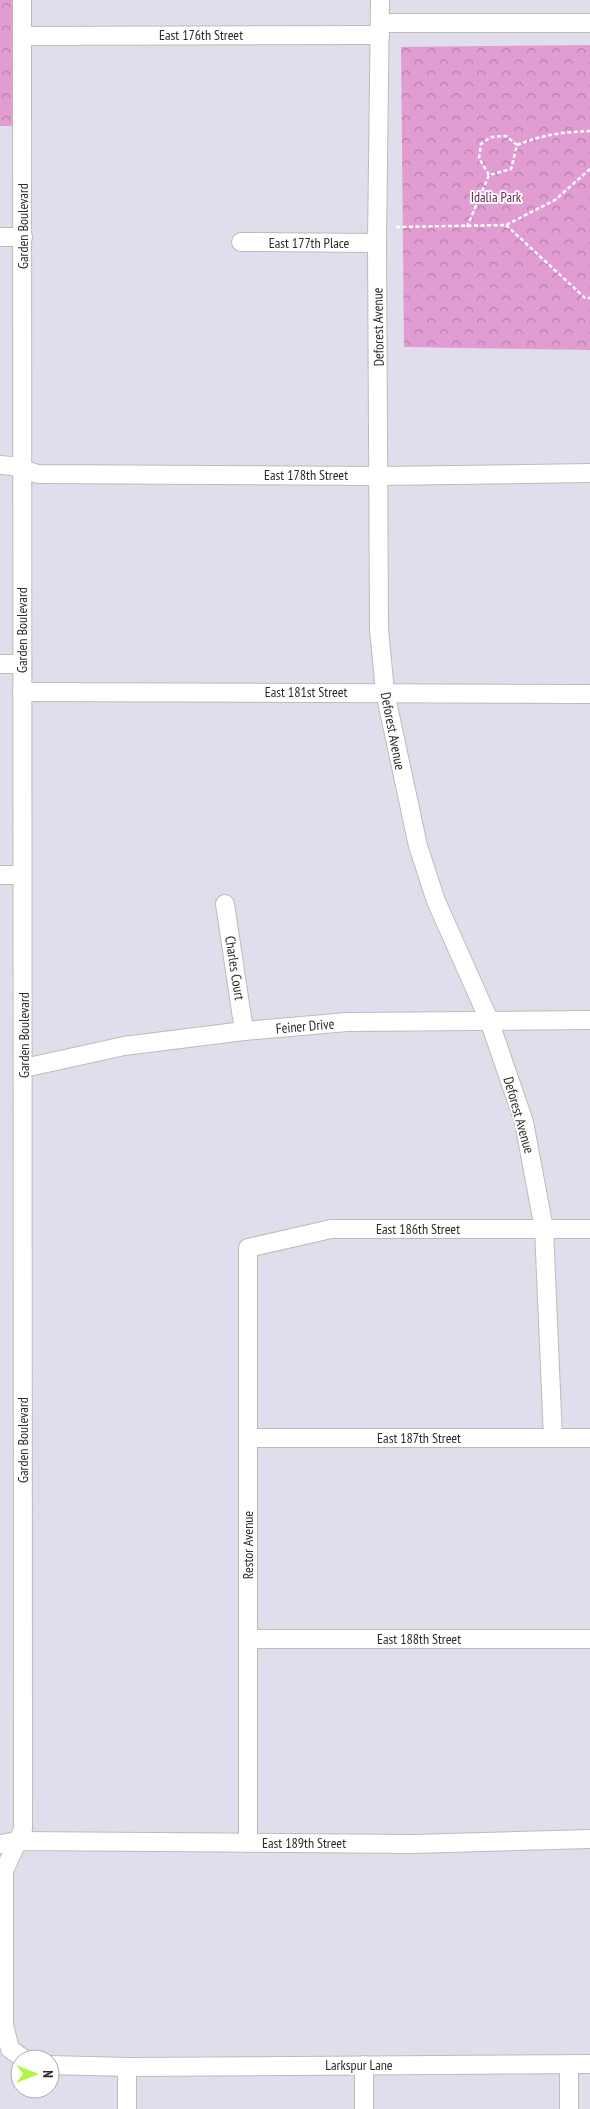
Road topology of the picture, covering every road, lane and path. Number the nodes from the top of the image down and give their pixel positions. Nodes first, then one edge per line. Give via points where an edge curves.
1 (22, 0) edge
2 (380, 0) edge
3 (590, 22) edge
4 (380, 29) junction
5 (22, 36) junction
6 (590, 131) edge
7 (517, 145) junction
8 (590, 169) edge
9 (489, 175) junction
10 (506, 225) junction
11 (396, 227) dead end
12 (467, 227) junction
13 (0, 237) edge
14 (23, 237) junction
15 (241, 242) dead end
16 (377, 243) junction
17 (590, 298) edge
18 (0, 465) edge
19 (24, 469) junction
20 (590, 473) edge
21 (380, 476) junction
22 (0, 664) edge
23 (22, 664) junction
24 (22, 692) junction
25 (385, 692) junction
26 (590, 694) edge
27 (0, 875) edge
28 (22, 875) junction
29 (225, 904) dead end
30 (489, 1020) junction
31 (590, 1020) edge
32 (244, 1031) junction
33 (24, 1068) junction
34 (544, 1229) junction
35 (590, 1229) edge
36 (248, 1248) joint
37 (248, 1438) junction
38 (553, 1438) junction
39 (590, 1438) edge
40 (248, 1639) junction
41 (590, 1639) edge
42 (590, 1838) edge
43 (19, 1841) junction
44 (248, 1843) junction
45 (0, 1844) edge
46 (2, 1970) edge
47 (10, 2049) edge
48 (569, 2064) junction
49 (590, 2064) edge
50 (60, 2065) edge
51 (364, 2065) junction
52 (127, 2067) junction
53 (127, 2109) edge
54 (364, 2109) edge
55 (569, 2109) edge

1 - 5 street, Garden Boulevard
2 - 4 street, Deforest Avenue
3 - 4 street, East 176th Street
4 - 5 street, East 176th Street
4 - 16 street, Deforest Avenue
5 - 14 street, Garden Boulevard
6 - 7 path via 564,132
7 - 9 path via 511,169
7 - 9 path via 506,136 491,137 481,144 479,158
8 - 10 path via 555,200
9 - 12 path
10 - 12 path
10 - 17 path via 585,298
11 - 12 path
13 - 14 street
14 - 19 street, Garden Boulevard
15 - 16 street, East 177th Place
16 - 21 street, Deforest Avenue
18 - 19 street, East 178th Street
19 - 21 street, East 178th Street via 38,474
19 - 23 street, Garden Boulevard
20 - 21 street, East 178th Street
21 - 25 street, Deforest Avenue via 379,629
22 - 23 street
23 - 24 street, Garden Boulevard
24 - 25 street, East 181st Street
24 - 28 street, Garden Boulevard
25 - 26 street, East 181st Street
25 - 30 street, Deforest Avenue via 418,846 436,901
27 - 28 street
28 - 33 street, Garden Boulevard
29 - 32 street, Charles Court
30 - 31 street, Feiner Drive
30 - 32 street, Feiner Drive via 347,1022
30 - 34 street, Deforest Avenue via 524,1122
32 - 33 street, Feiner Drive via 124,1046
33 - 43 street, Garden Boulevard via 23,1829
34 - 35 street, East 186th Street
34 - 36 street, East 186th Street via 331,1229
34 - 38 street, Deforest Avenue
36 - 37 street, Restor Avenue
37 - 38 street, East 187th Street
37 - 40 street, Restor Avenue
38 - 39 street, East 187th Street
40 - 41 street, East 188th Street
40 - 44 street, Restor Avenue
42 - 44 street, East 189th Street via 413,1844
43 - 44 street, East 189th Street
43 - 45 street, East 189th Street
43 - 46 street, Garden Boulevard via 4,1871
46 - 47 street, Garden Boulevard via 4,2025
48 - 49 street, Larkspur Lane
48 - 51 street, Larkspur Lane
48 - 55 street
50 - 52 street
51 - 52 street, Larkspur Lane
51 - 54 street
52 - 53 street

